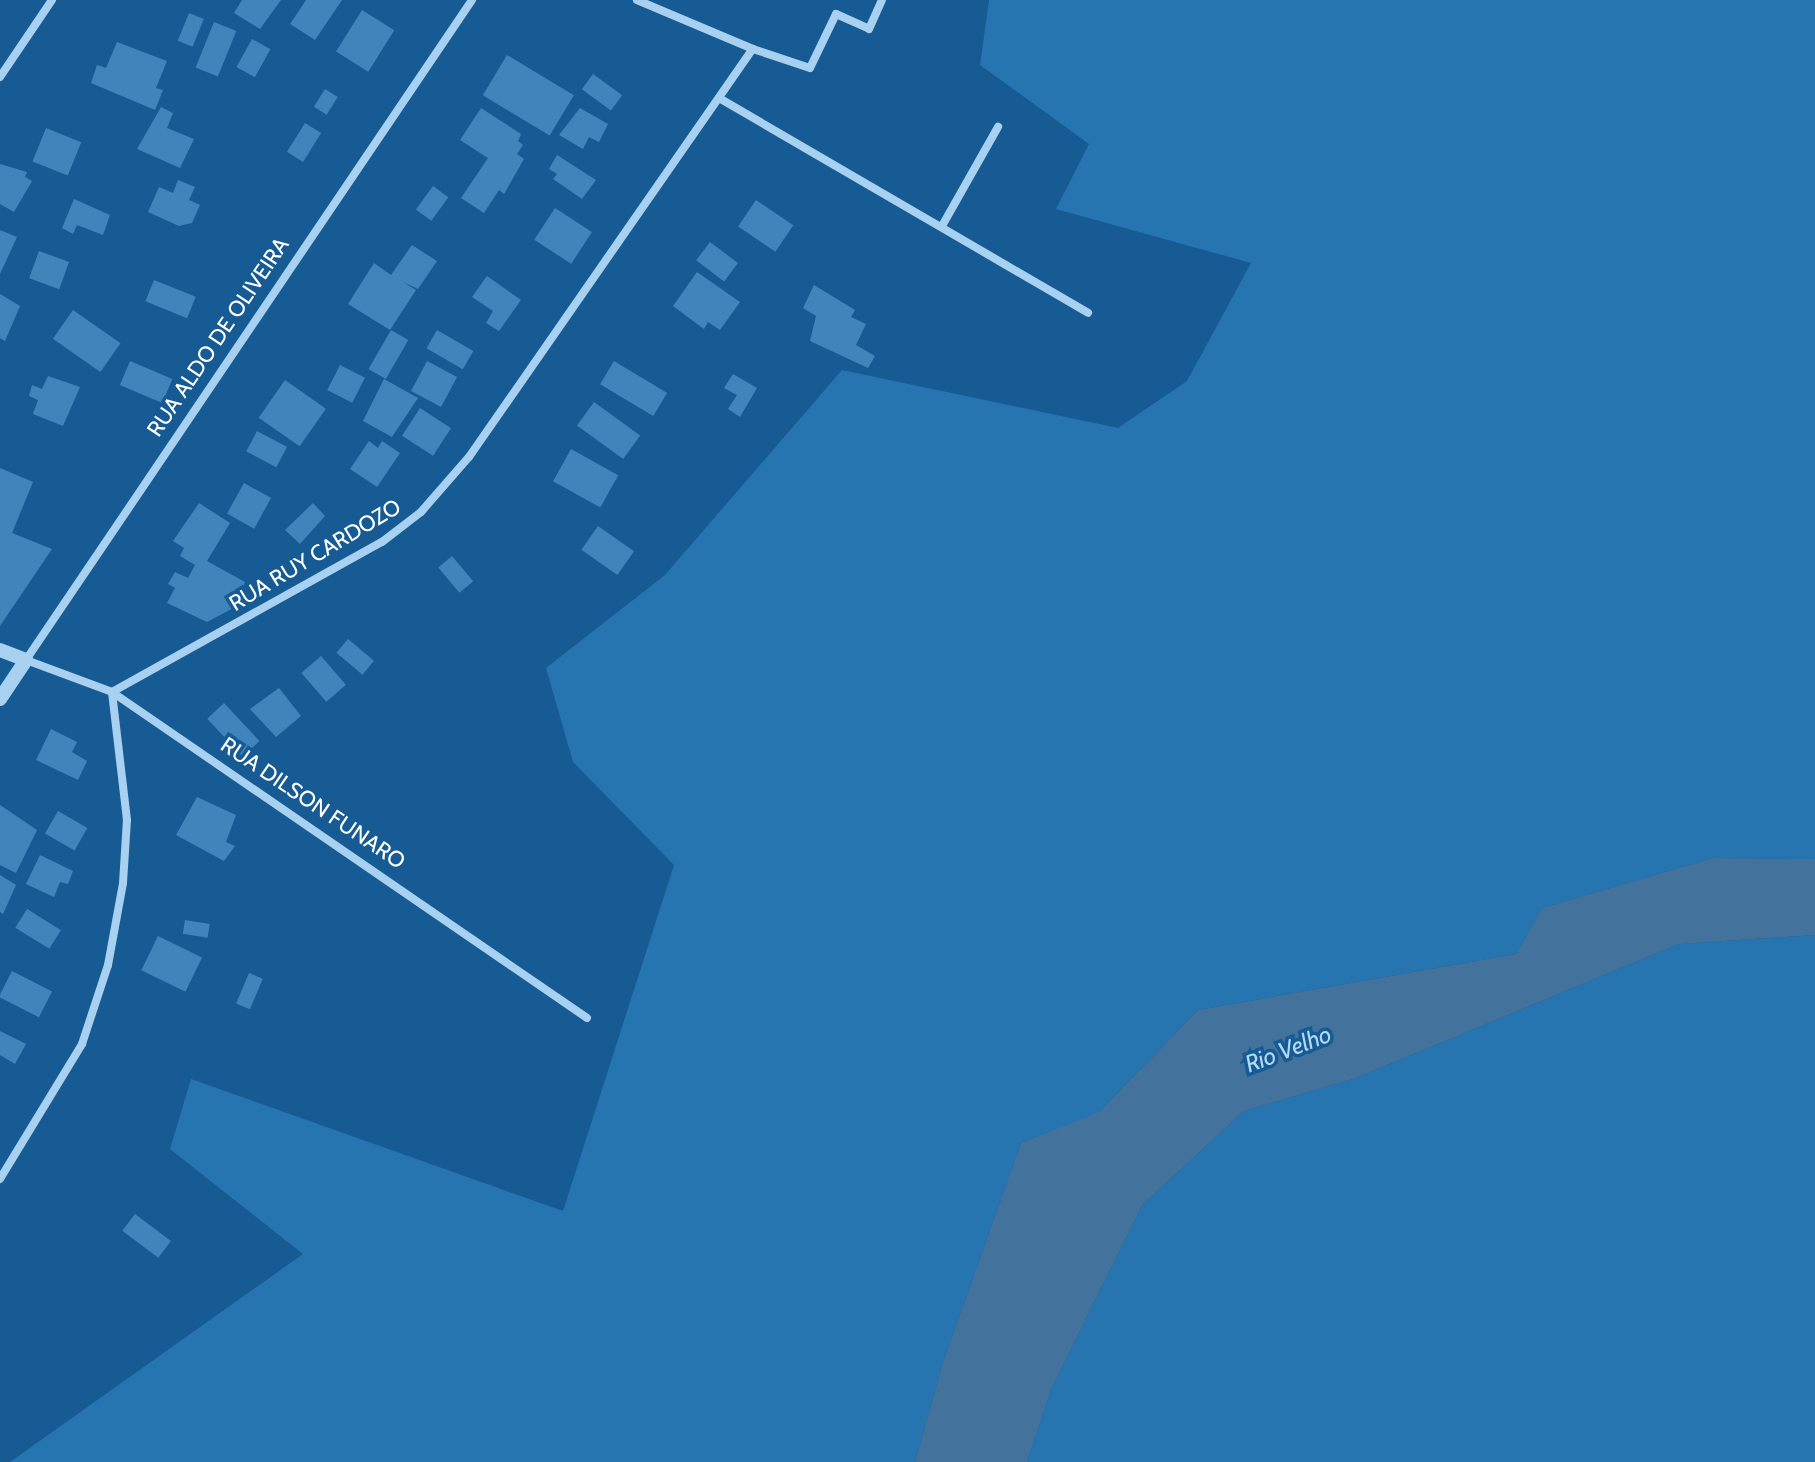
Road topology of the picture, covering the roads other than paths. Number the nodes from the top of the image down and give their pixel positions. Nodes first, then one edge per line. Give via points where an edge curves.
1 (52, 0) edge
2 (472, 0) edge
3 (637, 0) edge
4 (882, 0) edge
5 (753, 49) junction
6 (0, 77) edge
7 (719, 98) junction
8 (998, 127) dead end
9 (942, 226) junction
10 (1088, 313) dead end
11 (0, 650) edge
12 (26, 660) junction
13 (112, 692) junction
14 (0, 699) edge
15 (587, 1018) dead end
16 (0, 1179) edge

1 - 6 street
2 - 12 street, RUA ALDO DE OLIVEIRA
3 - 5 street
4 - 5 street via 869,29 836,14 810,68
5 - 7 street, RUA RUY CARDOZO
7 - 9 street
7 - 13 street, RUA RUY CARDOZO via 469,457 421,512 382,542
8 - 9 street
9 - 10 street
11 - 12 street, RUA DILSON FUNARO
12 - 13 street, RUA DILSON FUNARO
12 - 14 street, RUA ALDO DE OLIVEIRA
13 - 15 street, RUA DILSON FUNARO
13 - 16 street via 127,820 123,883 108,965 82,1044

